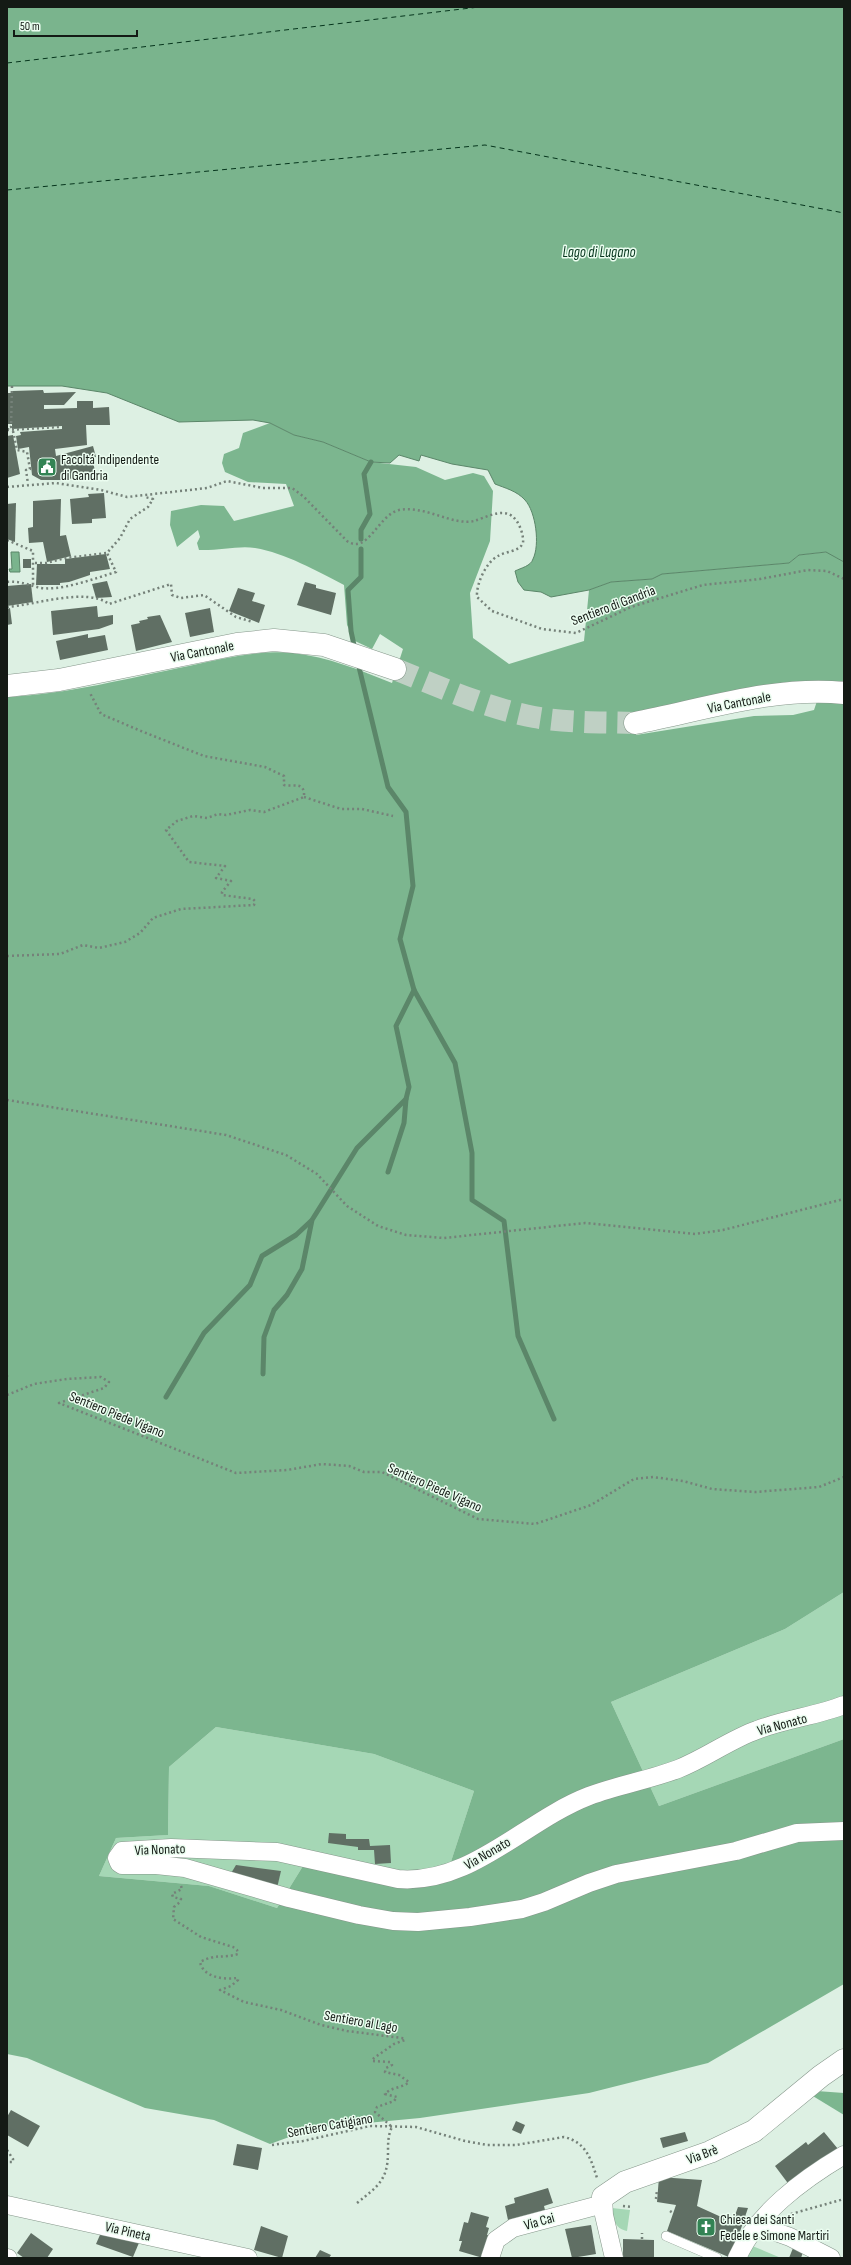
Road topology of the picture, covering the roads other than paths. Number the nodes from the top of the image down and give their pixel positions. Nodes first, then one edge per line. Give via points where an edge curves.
1 (395, 669) tunnel mouth
2 (7, 686) edge
3 (844, 693) edge
4 (635, 723) tunnel mouth
5 (844, 1706) edge
6 (844, 1831) edge
7 (844, 2060) edge
8 (844, 2155) edge
9 (603, 2200) junction
10 (7, 2205) edge
11 (756, 2225) junction
12 (666, 2236) dead end
13 (248, 2258) edge
14 (490, 2258) edge
15 (614, 2258) edge
16 (717, 2258) edge
17 (737, 2258) edge
18 (830, 2258) edge

1 - 2 main road, Via Cantonale via 342,650 306,642 274,640 236,644 59,680
3 - 4 main road, Via Cantonale via 813,692 759,698
5 - 6 street, Via Nonato via 756,1730 678,1769 587,1796 462,1868 441,1875 415,1879 398,1878 277,1852 156,1848 122,1851 117,1858 122,1865 180,1867 359,1915 418,1922 522,1909 616,1874 736,1851 797,1833
7 - 9 main road, Via Brè via 754,2131 710,2152 625,2182
8 - 11 street via 802,2184
9 - 14 street, Via Cai via 512,2228 496,2240
9 - 15 street via 606,2229
10 - 13 street, Via Pineta
11 - 17 street
11 - 18 street via 790,2237
12 - 16 lane

